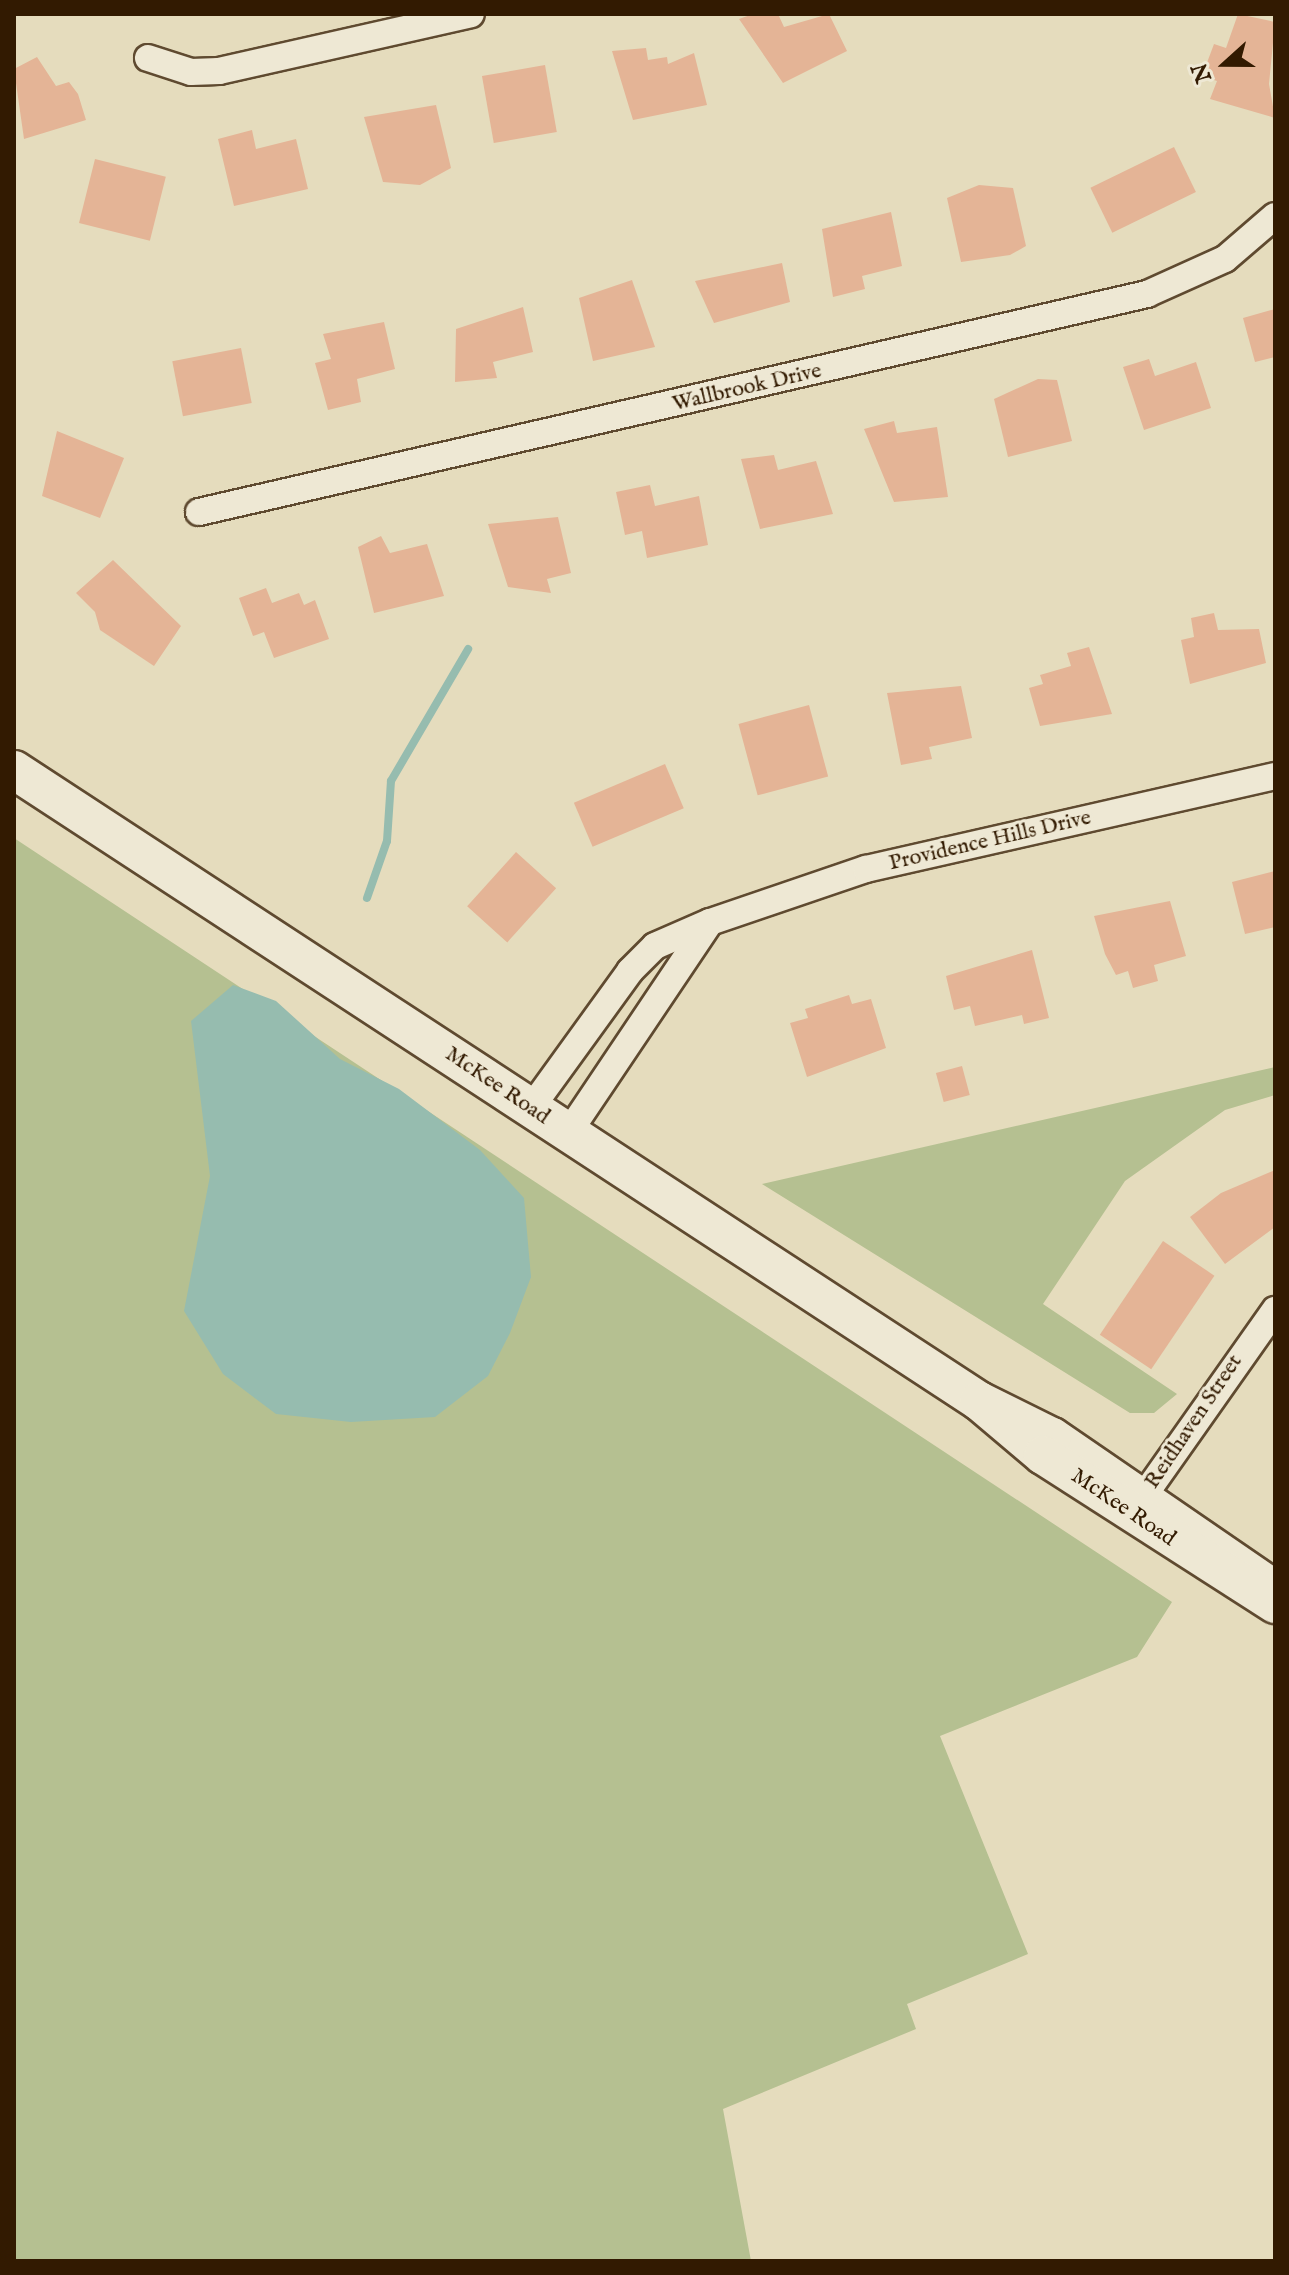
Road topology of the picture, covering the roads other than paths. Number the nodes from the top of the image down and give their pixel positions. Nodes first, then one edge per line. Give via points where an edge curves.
1 (471, 14) edge
2 (148, 58) dead end
3 (1275, 216) edge
4 (199, 512) dead end
5 (14, 770) edge
6 (1275, 776) edge
7 (710, 922) junction
8 (531, 1108) junction
9 (568, 1133) junction
10 (1275, 1310) edge
11 (979, 1401) junction
12 (1143, 1497) junction
13 (1275, 1590) edge
14 (1275, 1604) edge

1 - 2 street via 219,71 191,72
3 - 4 street, Wallbrook Drive via 1225,259 1147,294
5 - 8 street, McKee Road
6 - 7 street, Providence Hills Drive via 838,876
7 - 8 street, Providence Hills Drive via 655,946 630,971
7 - 9 street
8 - 9 street, McKee Road
9 - 11 street, McKee Road
10 - 12 street, Reidhaven Street
11 - 12 street, McKee Road via 1052,1437
11 - 14 street, McKee Road via 1043,1455
12 - 13 street, McKee Road

